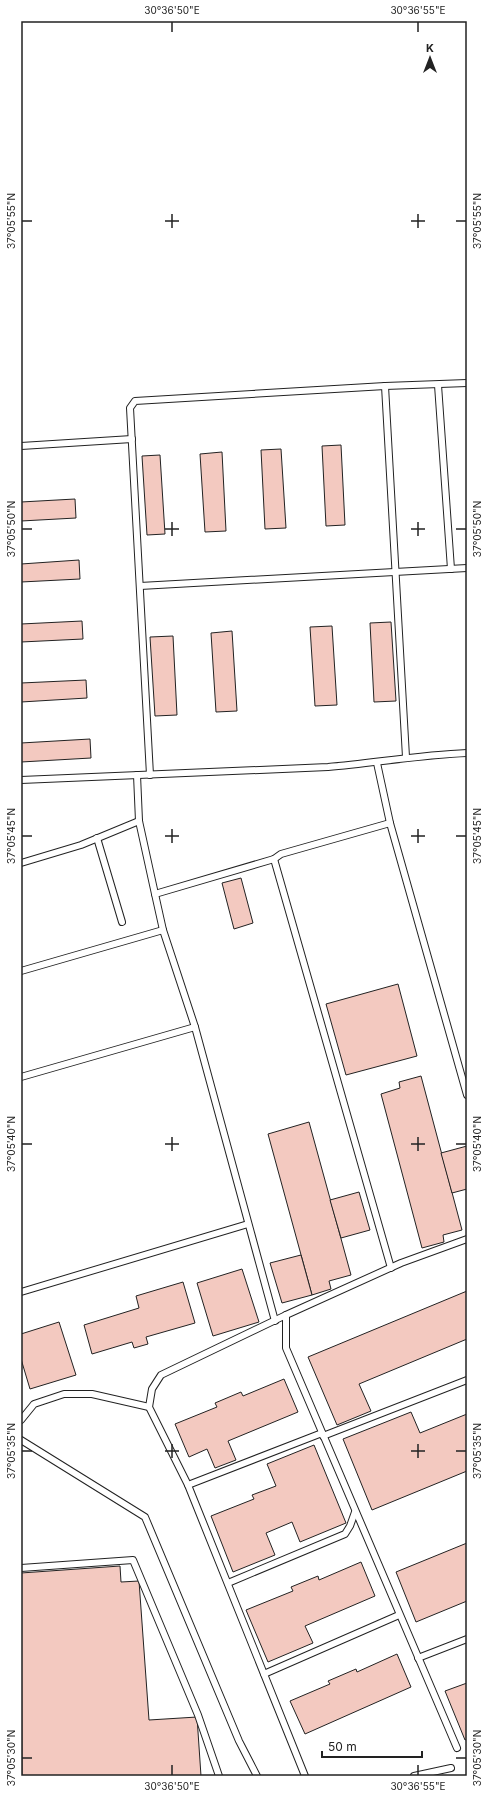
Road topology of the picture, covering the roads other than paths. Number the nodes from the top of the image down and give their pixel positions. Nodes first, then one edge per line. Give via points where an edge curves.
1 (467, 383) edge
2 (438, 385) junction
3 (385, 386) junction
4 (132, 439) junction
5 (21, 446) edge
6 (467, 568) edge
7 (451, 569) junction
8 (396, 573) junction
9 (140, 586) junction
10 (467, 753) edge
11 (406, 757) junction
12 (377, 763) junction
13 (137, 775) junction
14 (150, 775) junction
15 (21, 780) edge
16 (139, 822) junction
17 (390, 823) junction
18 (97, 838) junction
19 (274, 859) junction
20 (21, 863) edge
21 (155, 894) junction
22 (122, 922) dead end
23 (163, 930) junction
24 (21, 971) edge
25 (195, 1027) junction
26 (21, 1077) edge
27 (467, 1095) edge
28 (248, 1224) junction
29 (467, 1239) edge
30 (391, 1268) junction
31 (21, 1292) edge
32 (286, 1316) junction
33 (276, 1321) junction
34 (467, 1380) edge
35 (149, 1407) junction
36 (21, 1420) edge
37 (322, 1435) junction
38 (21, 1440) edge
39 (188, 1486) junction
40 (355, 1512) junction
41 (21, 1568) edge
42 (228, 1583) junction
43 (399, 1614) junction
44 (467, 1639) edge
45 (418, 1658) junction
46 (264, 1674) junction
47 (456, 1748) dead end
48 (451, 1768) dead end
49 (218, 1776) edge
50 (257, 1776) edge
51 (304, 1776) edge
52 (414, 1776) edge

1 - 2 lane
2 - 3 lane
2 - 7 lane
3 - 4 lane via 135,401 130,408
3 - 8 lane
4 - 5 lane
4 - 9 lane
6 - 7 lane
7 - 8 lane
8 - 9 lane
8 - 11 lane
9 - 14 lane
10 - 11 lane
11 - 12 lane
12 - 14 lane via 328,768
12 - 17 lane
13 - 14 lane
13 - 15 lane
13 - 16 lane
16 - 18 lane
16 - 21 lane
17 - 19 lane via 281,854
17 - 27 lane
18 - 20 lane
18 - 22 lane
19 - 21 lane
19 - 30 lane
21 - 23 lane
23 - 24 lane
23 - 25 lane
25 - 26 lane
25 - 28 lane
28 - 31 lane
28 - 33 lane
29 - 30 lane
30 - 32 lane
32 - 33 lane
32 - 37 lane via 286,1348
33 - 35 lane via 162,1375 152,1389
34 - 37 lane
35 - 36 lane via 92,1394 64,1394 34,1404
35 - 39 lane
37 - 39 lane
37 - 40 lane
38 - 50 lane via 145,1517 239,1741
39 - 42 lane
40 - 42 lane via 345,1534
40 - 43 lane
41 - 49 lane via 133,1560 198,1716
42 - 46 lane
43 - 45 lane
43 - 46 lane
44 - 45 lane
45 - 47 lane
46 - 51 lane
48 - 52 lane

